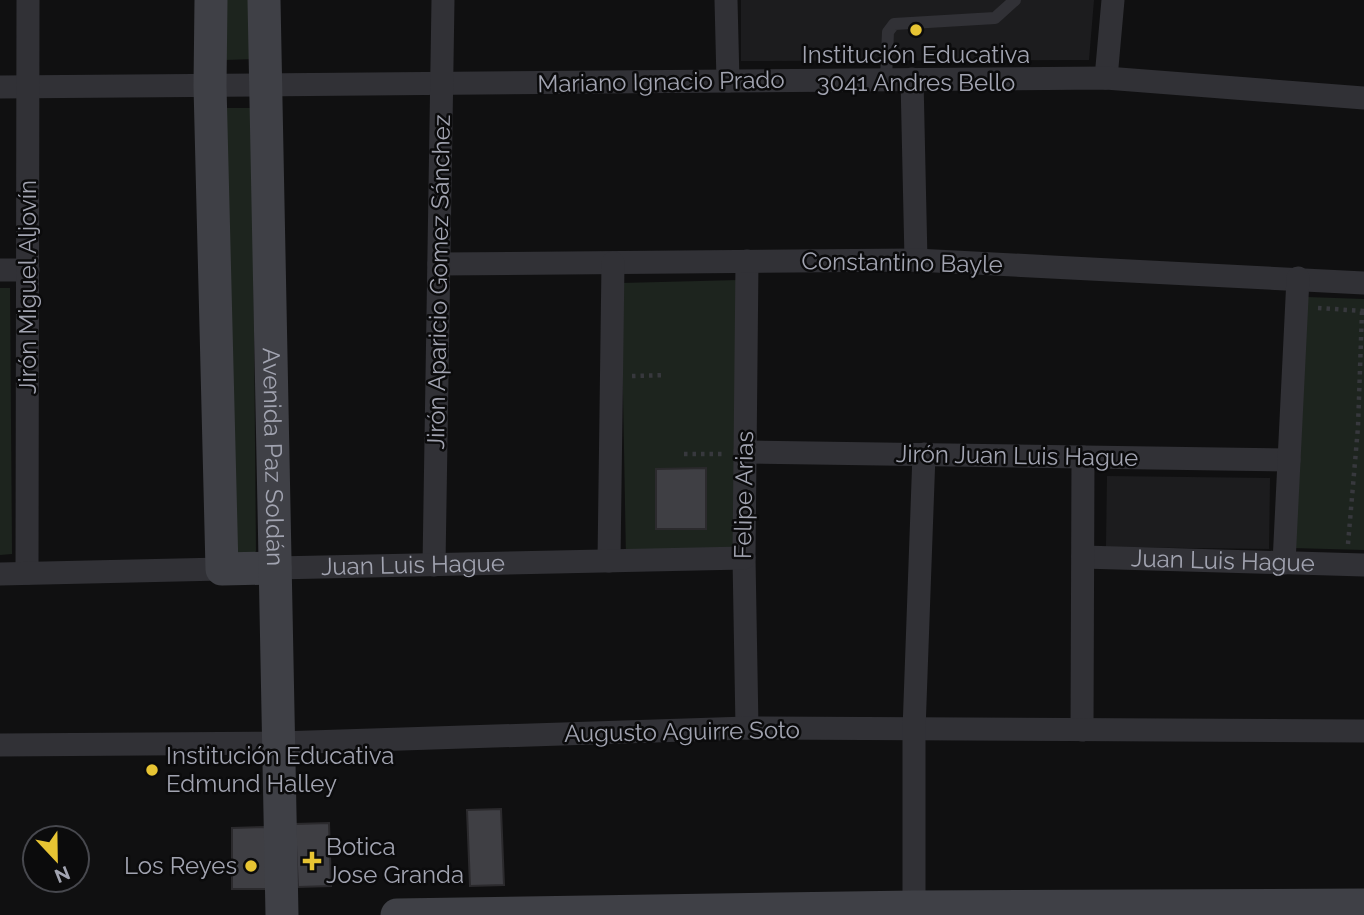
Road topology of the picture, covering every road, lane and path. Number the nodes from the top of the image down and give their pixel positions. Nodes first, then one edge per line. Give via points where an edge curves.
1 (28, 0) edge
2 (211, 0) edge
3 (264, 0) edge
4 (443, 0) edge
5 (726, 0) edge
6 (1016, 0) edge
7 (1113, 0) edge
8 (1106, 78) junction
9 (886, 79) junction
10 (912, 79) junction
11 (728, 81) junction
12 (442, 84) junction
13 (266, 85) junction
14 (210, 86) junction
15 (0, 87) edge
16 (28, 87) junction
17 (1364, 98) edge
18 (916, 260) junction
19 (747, 261) junction
20 (613, 262) junction
21 (439, 264) junction
22 (0, 270) edge
23 (28, 270) junction
24 (1298, 278) junction
25 (1364, 283) edge
26 (1312, 307) dead end
27 (1363, 311) edge
28 (666, 375) dead end
29 (626, 377) dead end
30 (741, 453) junction
31 (684, 454) dead end
32 (923, 454) junction
33 (1083, 457) junction
34 (1289, 460) junction
35 (1348, 544) dead end
36 (1083, 557) junction
37 (744, 558) junction
38 (610, 561) junction
39 (1284, 563) junction
40 (434, 565) junction
41 (1364, 565) edge
42 (275, 568) junction
43 (222, 569) junction
44 (27, 573) junction
45 (0, 574) edge
46 (747, 729) junction
47 (914, 730) junction
48 (1082, 730) junction
49 (1364, 731) edge
50 (279, 743) junction
51 (0, 745) edge
52 (1364, 905) edge
53 (914, 907) junction
54 (1245, 910) edge
55 (282, 915) edge
56 (397, 915) edge

1 - 16 street, Jirón Miguel Aljovín
2 - 14 street
3 - 13 street, Avenida Paz Soldán
4 - 12 street, Jirón Aparicio Gomez Sánchez
5 - 11 street
6 - 9 lane via 995,18 894,24 888,32
7 - 8 street
8 - 10 street, Mariano Ignacio Prado
8 - 17 street, Mariano Ignacio Prado
9 - 10 street, Mariano Ignacio Prado
9 - 11 street, Mariano Ignacio Prado
10 - 18 street
11 - 12 street, Mariano Ignacio Prado
12 - 13 street, Mariano Ignacio Prado
12 - 21 street, Jirón Aparicio Gomez Sánchez
13 - 14 street, Mariano Ignacio Prado
13 - 42 street, Avenida Paz Soldán
14 - 16 street, Mariano Ignacio Prado
14 - 43 street
15 - 16 street, Mariano Ignacio Prado
16 - 23 street, Jirón Miguel Aljovín
18 - 19 street, Constantino Bayle
18 - 24 street, Constantino Bayle
19 - 20 street, Constantino Bayle
19 - 30 street, Felipe Arias
20 - 21 street, Constantino Bayle
20 - 38 street
21 - 40 street, Jirón Aparicio Gomez Sánchez
22 - 23 street
23 - 44 street, Jirón Miguel Aljovín
24 - 25 street, Constantino Bayle
24 - 34 street
26 - 27 path
27 - 35 path
28 - 29 path
30 - 31 path
30 - 32 street, Jirón Juan Luis Hague
30 - 37 street, Felipe Arias
32 - 33 street, Jirón Juan Luis Hague
32 - 47 street
33 - 34 street, Jirón Juan Luis Hague
33 - 36 street
34 - 39 street
36 - 39 street, Juan Luis Hague
36 - 48 street
37 - 38 street, Juan Luis Hague
37 - 46 street, Felipe Arias
38 - 40 street, Juan Luis Hague
39 - 41 street, Juan Luis Hague
40 - 42 street, Juan Luis Hague
42 - 43 street, Juan Luis Hague
42 - 50 street, Avenida Paz Soldán
43 - 44 street, Juan Luis Hague
44 - 45 street, Juan Luis Hague
46 - 47 street, Augusto Aguirre Soto
46 - 50 street, Augusto Aguirre Soto
47 - 48 street, Augusto Aguirre Soto
47 - 53 street
48 - 49 street, Augusto Aguirre Soto
50 - 51 street, Augusto Aguirre Soto
50 - 55 street, Avenida Paz Soldán
52 - 54 street
53 - 54 street
53 - 56 street

